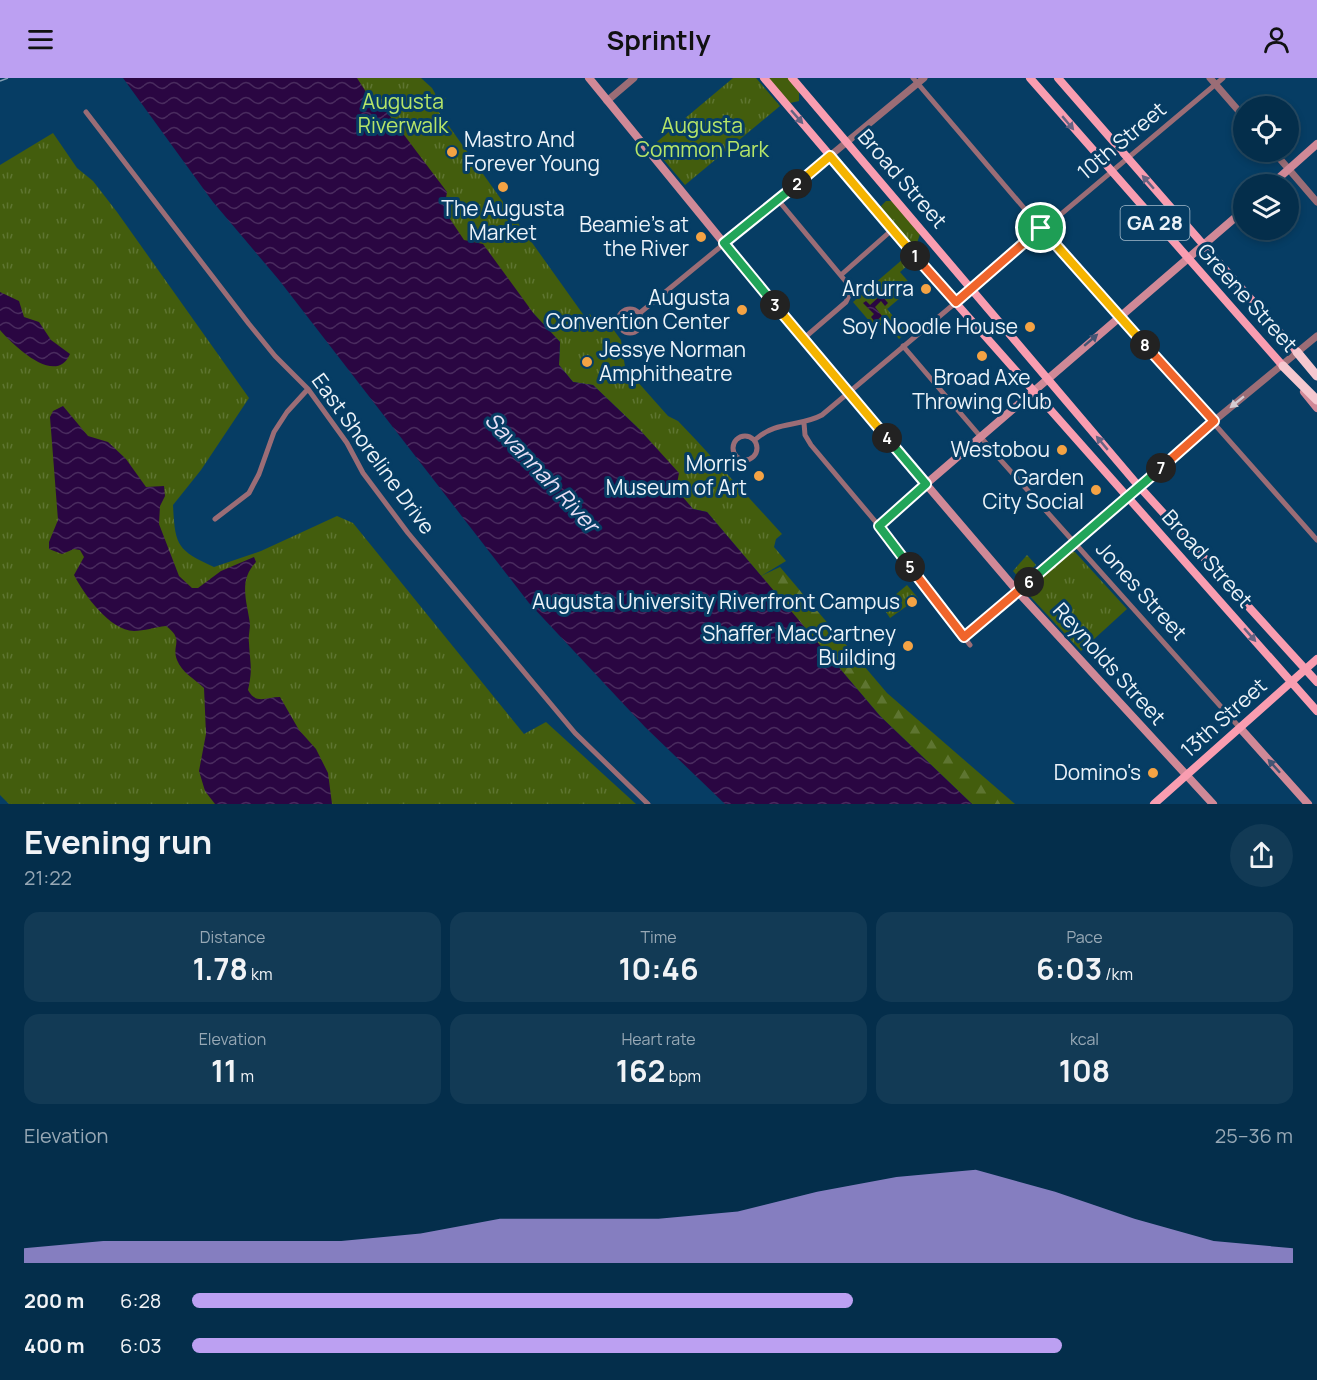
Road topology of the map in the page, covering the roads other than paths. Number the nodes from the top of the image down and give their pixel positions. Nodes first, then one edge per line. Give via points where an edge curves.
1 (588, 78) edge
2 (634, 78) edge
3 (764, 78) edge
4 (792, 78) edge
5 (924, 78) edge
6 (1030, 78) edge
7 (1058, 78) edge
8 (1210, 78) edge
9 (1223, 78) edge
10 (915, 81) edge
11 (1215, 85) junction
12 (607, 101) junction
13 (1233, 105) edge
14 (86, 112) dead end
15 (847, 142) junction
16 (1317, 144) edge
17 (830, 156) junction
18 (1127, 158) junction
19 (1283, 162) edge
20 (1289, 169) junction
21 (1111, 172) junction
22 (1283, 174) edge
23 (778, 200) junction
24 (1317, 202) edge
25 (1233, 219) edge
26 (1041, 228) junction
27 (893, 230) junction
28 (724, 243) junction
29 (1202, 244) junction
30 (1186, 258) junction
31 (840, 274) junction
32 (972, 288) junction
33 (956, 302) junction
34 (641, 312) junction
35 (1119, 316) junction
36 (1317, 336) edge
37 (803, 339) junction
38 (903, 346) junction
39 (1297, 352) junction
40 (1283, 366) junction
41 (1317, 376) edge
42 (1047, 378) junction
43 (308, 389) junction
44 (1033, 390) junction
45 (848, 393) junction
46 (1317, 400) edge
47 (1317, 408) edge
48 (1214, 421) junction
49 (804, 423) junction
50 (980, 436) junction
51 (756, 439) junction
52 (926, 484) junction
53 (1140, 487) junction
54 (1128, 497) junction
55 (214, 519) dead end
56 (879, 526) junction
57 (1317, 540) edge
58 (1074, 542) junction
59 (1212, 568) junction
60 (1201, 579) junction
61 (1018, 592) junction
62 (964, 637) junction
63 (970, 645) dead end
64 (1317, 659) edge
65 (1305, 669) junction
66 (1291, 682) junction
67 (1317, 682) edge
68 (1317, 711) edge
69 (1240, 728) junction
70 (1186, 777) junction
71 (648, 804) edge
72 (1155, 804) edge
73 (1213, 804) edge
74 (1308, 804) edge

1 - 12 main road, Reynolds Street
2 - 12 street
3 -> 17 main road, Broad Street
4 - 15 main road, Broad Street
5 - 10 street
6 -> 21 main road, Greene Street / GA 28
7 - 18 main road, Greene Street / GA 28
8 - 11 street
9 - 11 street, 10th Street
10 - 15 street
10 - 26 street
11 - 13 street
11 - 18 street, 10th Street
12 - 28 main road, Reynolds Street
14 - 43 street, East Shoreline Drive via 249,324
15 - 17 street
15 - 32 main road, Broad Street
16 - 20 main road
17 - 23 street
17 - 27 main road, Broad Street
18 - 21 street, 10th Street
29 -> 18 main road, Greene Street / GA 28
19 - 20 street
20 - 22 main road
20 - 24 street
21 - 26 street, 10th Street
21 - 30 main road, Greene Street / GA 28
23 - 28 street
23 - 31 street
25 - 29 main road
26 - 32 street, 10th Street
26 - 35 street
27 - 31 street
27 - 33 main road, Broad Street
28 - 34 street
28 - 37 main road, Reynolds Street
29 - 30 main road
29 - 39 main road, Greene Street / GA 28
30 - 35 main road
30 - 40 main road, Greene Street / GA 28
31 - 37 street via 852,292 846,302
32 - 33 street, 10th Street
32 - 42 main road, Broad Street
33 - 38 street, 10th Street
33 - 44 main road, Broad Street
34 - 34 street via 635,308 623,312 618,320 619,330 628,333 638,329 643,321
42 -> 35 main road
35 - 48 street
36 - 39 street
37 - 45 main road, Reynolds Street
38 - 45 street, 10th Street
38 - 50 street, Jones Street
39 - 40 street
39 - 41 highway, GA 28
40 - 46 highway, GA 28
40 - 47 main road, Greene Street
40 -> 48 street
42 - 44 main road
53 -> 42 main road, Broad Street
43 - 55 street via 274,432 249,493
43 - 71 street, East Shoreline Drive via 408,534 575,732
44 - 50 main road
44 - 54 main road, Broad Street
45 - 49 street, 10th Street via 822,415
45 - 52 main road, Reynolds Street
48 - 53 street
48 - 57 street
49 - 51 street, 10th Street via 777,426
49 - 56 street via 811,445
50 - 52 main road
50 - 58 street, Jones Street
51 - 51 street, 10th Street via 750,436 738,440 733,448 735,457 743,461 753,456 758,446
52 - 56 street
52 - 61 main road, Reynolds Street
53 - 54 street
53 - 59 main road, Broad Street
54 - 58 street
54 - 60 main road, Broad Street
56 - 62 street
58 - 61 street
58 - 69 street, Jones Street
59 - 60 main road
59 - 65 main road, Broad Street
60 -> 66 main road, Broad Street
61 - 62 street
61 - 70 main road, Reynolds Street
62 - 63 street
64 - 65 main road, 13th Street
65 - 66 main road, 13th Street
65 - 67 main road, Broad Street
66 - 68 main road, Broad Street
66 - 69 main road, 13th Street
69 - 70 main road, 13th Street
74 -> 69 main road, Jones Street
70 - 72 main road, 13th Street
70 - 73 main road, Reynolds Street

